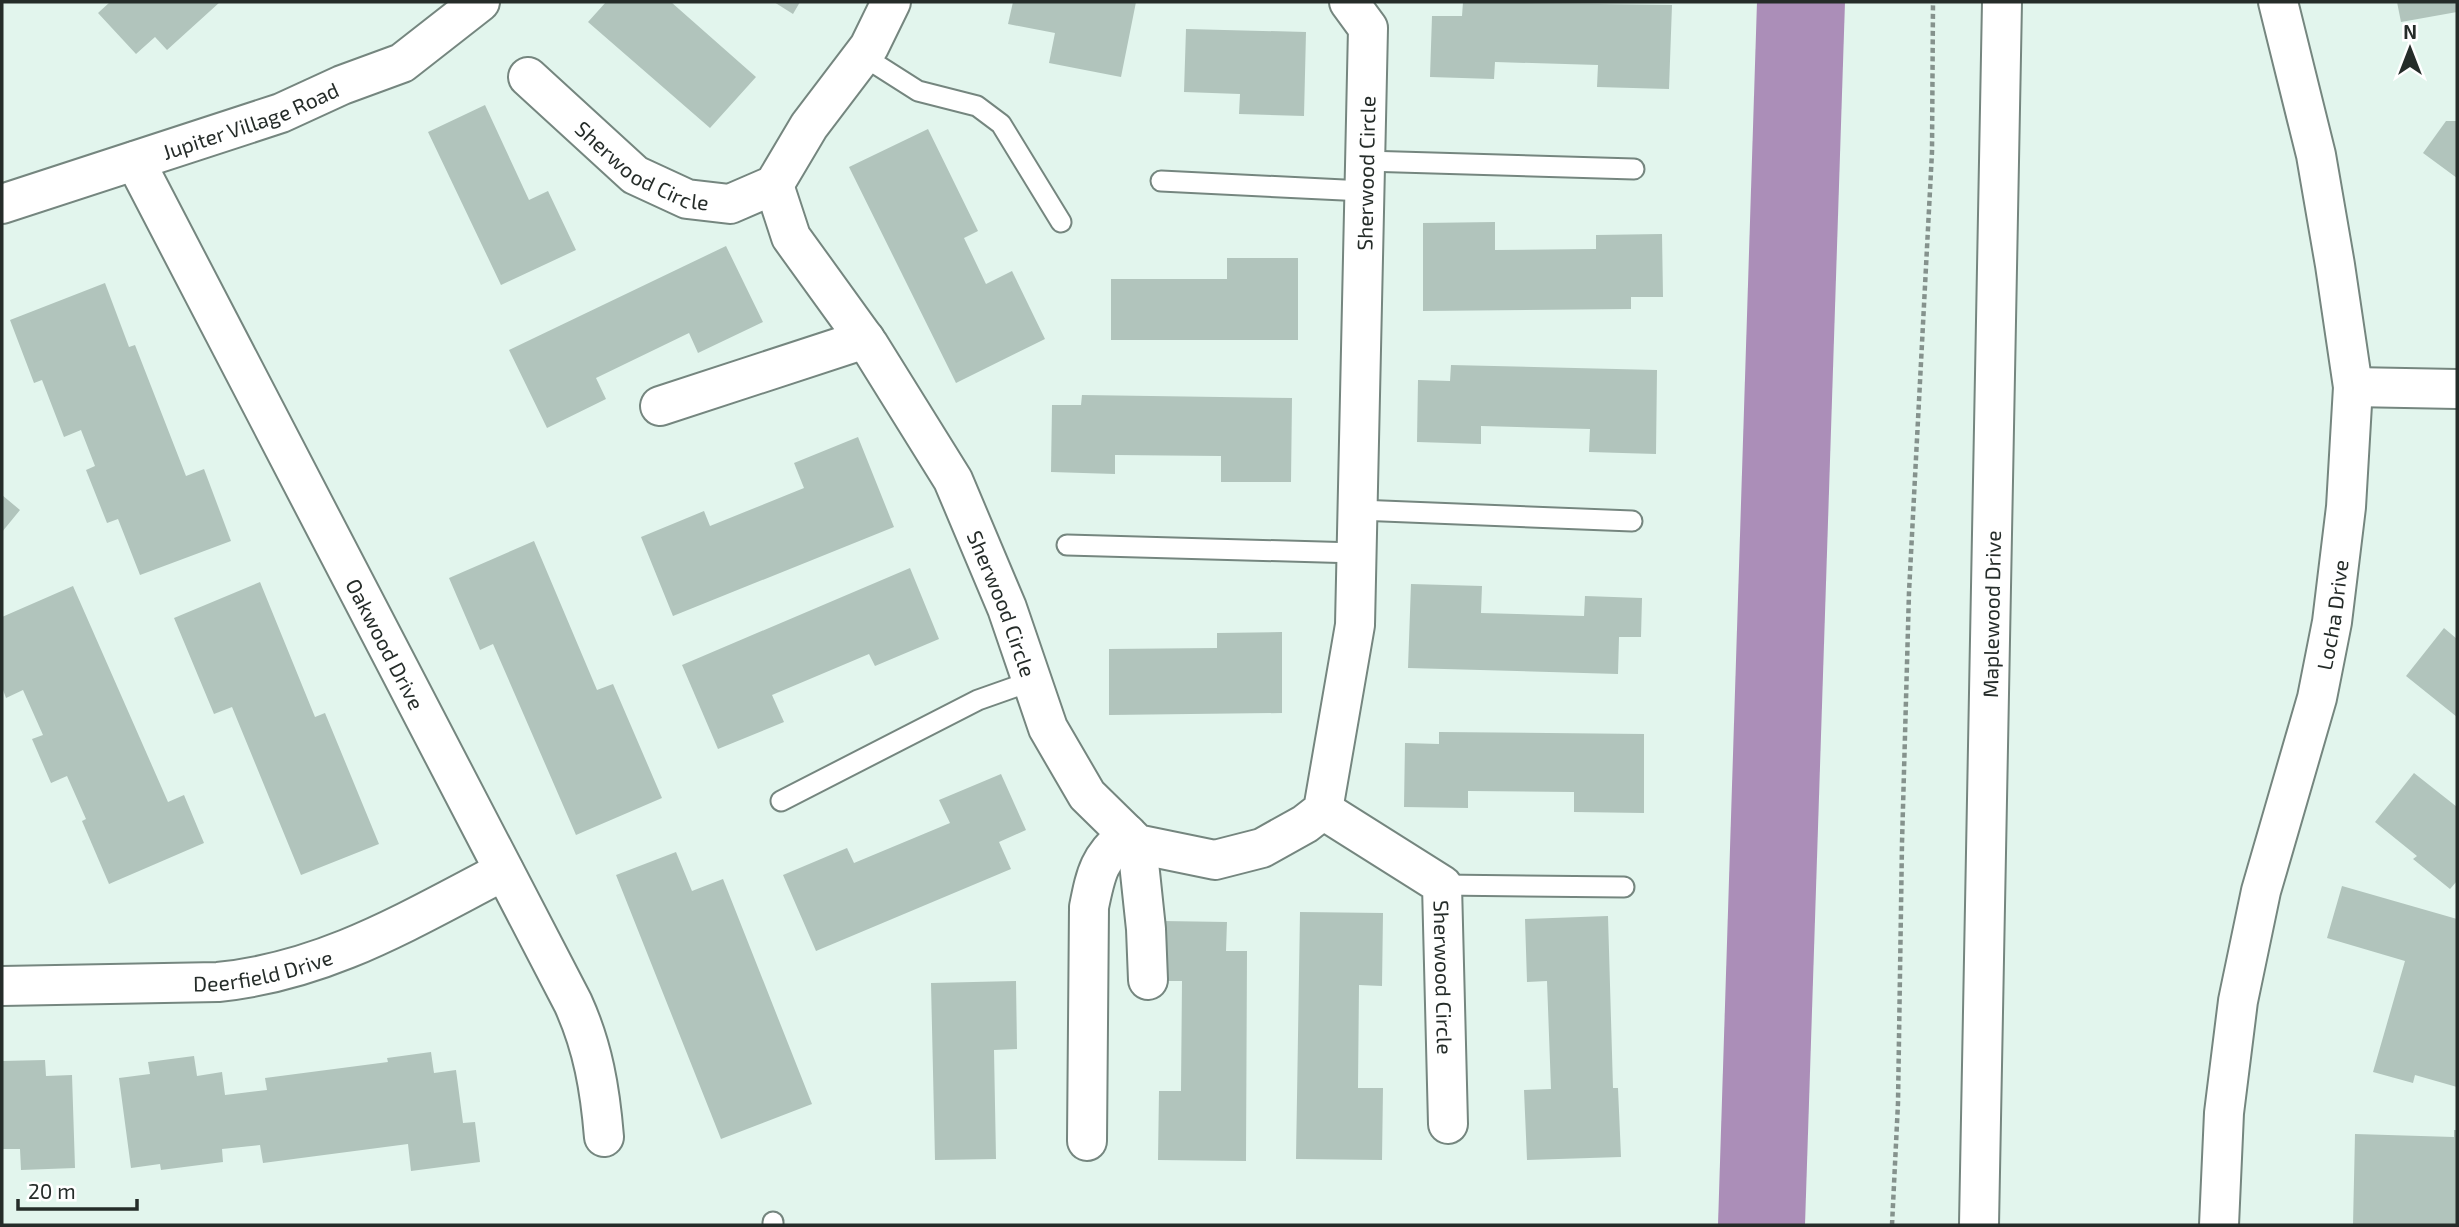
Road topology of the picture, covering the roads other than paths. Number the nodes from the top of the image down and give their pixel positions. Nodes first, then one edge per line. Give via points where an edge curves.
1 (480, 2) edge
2 (891, 2) edge
3 (1349, 2) edge
4 (2002, 2) edge
5 (2278, 2) edge
6 (863, 56) junction
7 (528, 76) dead end
8 (135, 161) junction
9 (1634, 169) dead end
10 (1365, 176) junction
11 (1161, 181) dead end
12 (774, 185) junction
13 (2, 204) edge
14 (1061, 222) dead end
15 (865, 339) junction
16 (2353, 387) junction
17 (2457, 389) edge
18 (660, 406) dead end
19 (1358, 510) junction
20 (1632, 521) dead end
21 (1067, 545) dead end
22 (1357, 553) junction
23 (1032, 681) junction
24 (781, 801) dead end
25 (1323, 810) junction
26 (1132, 839) junction
27 (504, 871) junction
28 (1442, 885) junction
29 (1623, 887) dead end
30 (1148, 980) dead end
31 (2, 986) edge
32 (1448, 1124) dead end
33 (604, 1137) dead end
34 (1087, 1141) dead end
35 (1979, 1225) edge
36 (2219, 1225) edge

1 - 8 street, Jupiter Village Road via 402,63 281,113
2 - 6 street
3 - 10 street, Sherwood Circle via 1368,28
4 - 35 street, Maplewood Drive
5 - 16 street, Locha Drive via 2316,155
6 - 12 street via 809,126
6 - 14 lane via 918,91 977,106 1001,124
7 - 12 street, Sherwood Circle via 635,175 687,199 730,204
8 - 13 street, Jupiter Village Road
8 - 27 street, Oakwood Drive
9 - 10 lane
10 - 11 lane
10 - 19 street, Sherwood Circle
12 - 15 street, Sherwood Circle via 791,237
15 - 18 street
15 - 23 street, Sherwood Circle via 953,480
16 - 17 street
16 - 36 street, Locha Drive via 2346,507 2332,622 2317,698 2261,891 2238,1001 2224,1113
19 - 20 lane
19 - 22 street, Sherwood Circle
21 - 22 lane
22 - 25 street, Sherwood Circle via 1356,625
23 - 24 lane via 978,700
23 - 26 street, Sherwood Circle via 1048,727 1087,794
25 - 26 street via 1262,848 1215,860
25 - 28 street, Sherwood Circle
26 - 30 street via 1146,929
26 - 34 street via 1110,849 1096,873 1089,906
27 - 31 street, Deerfield Drive via 341,953 250,979
27 - 33 street, Oakwood Drive via 586,1032 601,1094
28 - 29 lane
28 - 32 street, Sherwood Circle

